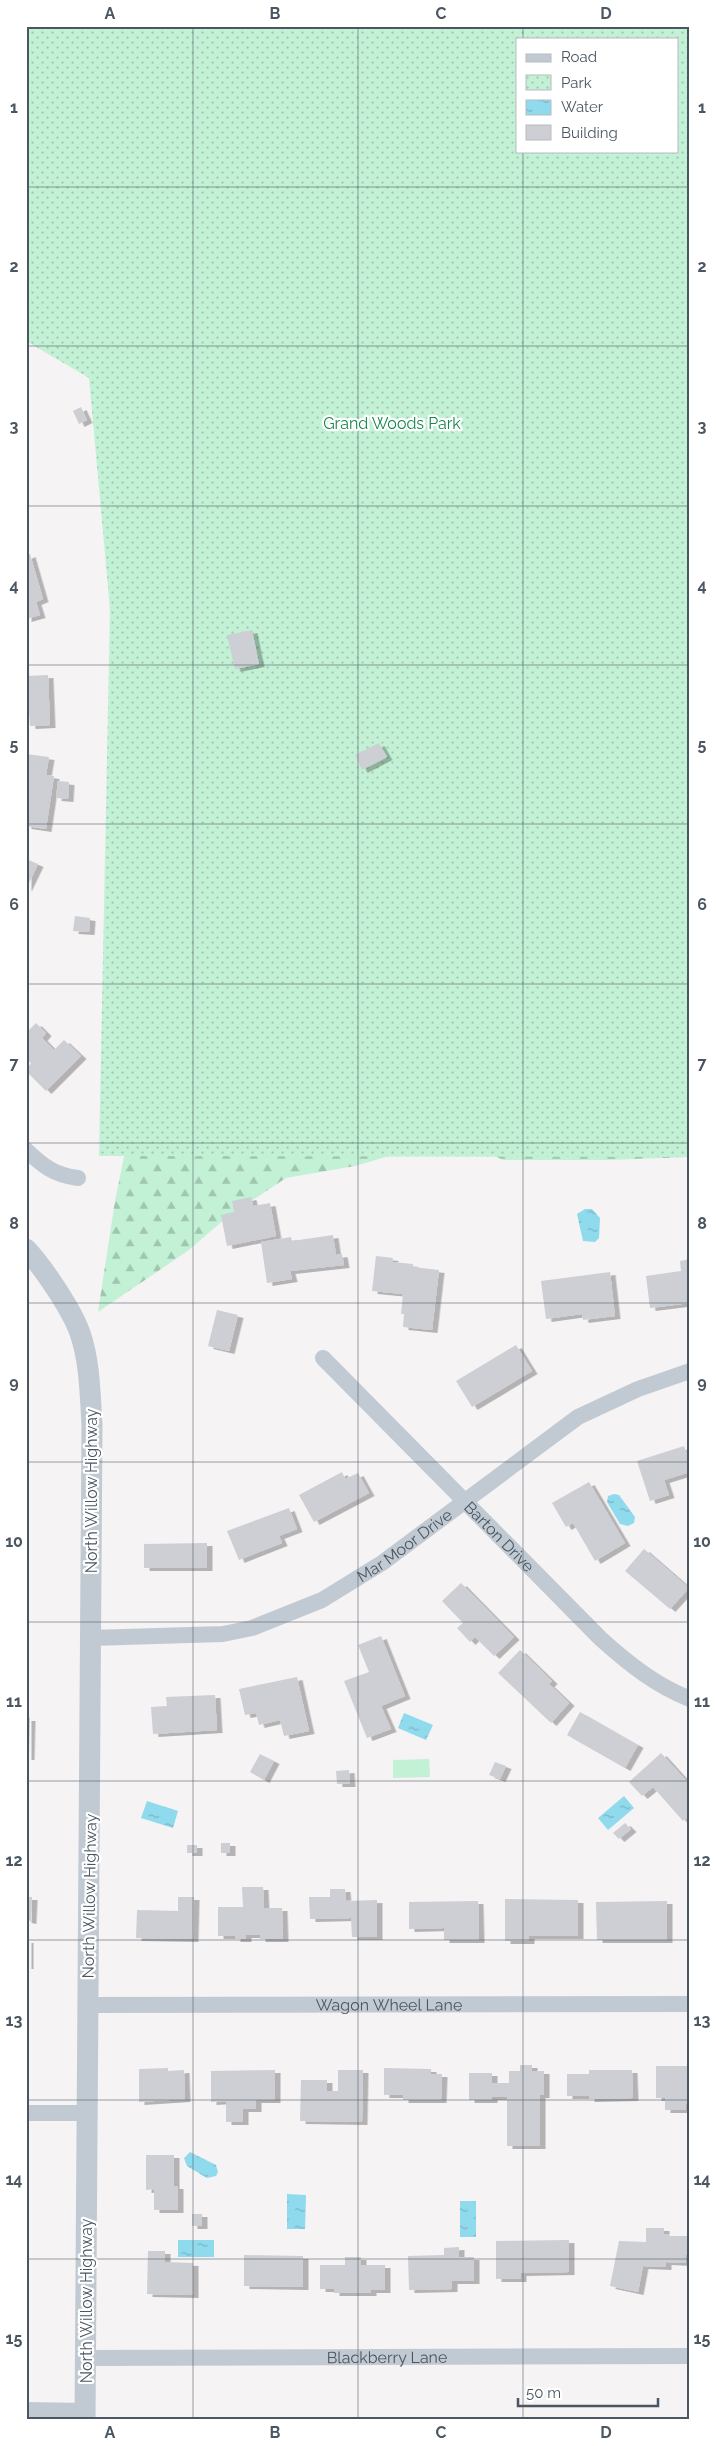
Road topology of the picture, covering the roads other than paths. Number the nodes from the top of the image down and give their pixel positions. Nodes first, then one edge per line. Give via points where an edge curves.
1 (26, 1150) edge
2 (78, 1178) dead end
3 (26, 1249) edge
4 (323, 1358) dead end
5 (690, 1371) edge
6 (466, 1502) junction
7 (91, 1638) junction
8 (690, 1699) edge
9 (88, 2004) junction
10 (690, 2004) edge
11 (26, 2113) edge
12 (87, 2114) junction
13 (690, 2356) edge
14 (85, 2358) junction
15 (26, 2410) edge
16 (85, 2416) edge

1 - 2 street via 46,1169
3 - 7 street, North Willow Highway via 53,1284 80,1332 88,1372 92,1425
4 - 6 street, Barton Drive
5 - 6 street, Mar Moor Drive via 638,1389 578,1417
6 - 7 street, Mar Moor Drive via 382,1563 322,1600 252,1628 223,1634
6 - 8 street, Barton Drive via 630,1665 655,1683
7 - 9 street, North Willow Highway
9 - 10 street, Wagon Wheel Lane
9 - 12 street, North Willow Highway
11 - 12 street
12 - 14 street, North Willow Highway
13 - 14 street, Blackberry Lane
14 - 16 street, North Willow Highway
15 - 16 street

